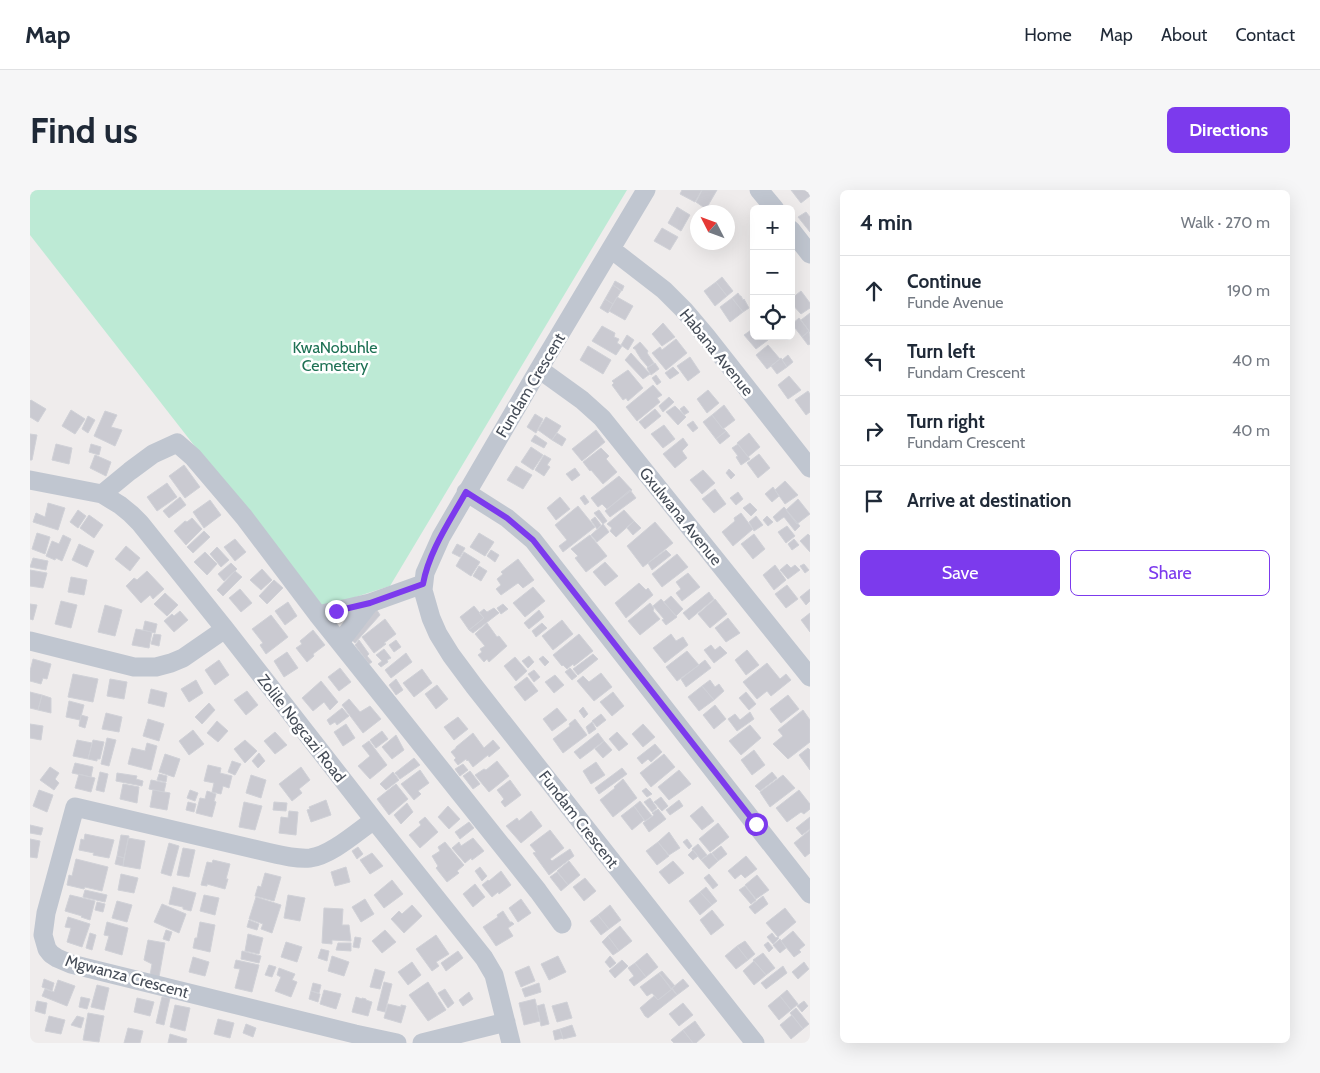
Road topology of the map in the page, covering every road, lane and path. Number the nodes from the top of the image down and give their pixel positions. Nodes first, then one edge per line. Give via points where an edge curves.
1 (646, 190) edge
2 (759, 190) edge
3 (772, 205) edge
4 (795, 235) edge
5 (611, 249) junction
6 (810, 254) edge
7 (539, 369) junction
8 (810, 468) edge
9 (30, 480) edge
10 (466, 492) junction
11 (102, 494) junction
12 (423, 584) junction
13 (370, 603) junction
14 (318, 615) junction
15 (225, 629) junction
16 (30, 642) edge
17 (340, 642) junction
18 (810, 677) edge
19 (374, 820) junction
20 (810, 894) edge
21 (562, 924) dead end
22 (506, 1022) junction
23 (397, 1043) edge
24 (422, 1043) edge
25 (511, 1043) edge
26 (756, 1043) edge

1 - 5 street, Fundam Crescent
2 - 3 street
4 - 6 street
5 - 7 street, Fundam Crescent
5 - 8 street, Habana Avenue via 664,290 684,310
7 - 10 street, Fundam Crescent
7 - 18 street, Gxulwana Avenue via 602,418
9 - 11 street, Zolile Nogcazi Road
10 - 12 street, Fundam Crescent via 441,536
10 - 20 street via 507,518 533,540
11 - 14 street via 154,454 177,443 244,517
11 - 15 street, Zolile Nogcazi Road via 131,514
12 - 13 street
12 - 26 street, Fundam Crescent via 431,618 457,663
13 - 14 street
13 - 17 street
14 - 17 street
15 - 16 street via 183,658 156,667 134,667
15 - 19 street, Zolile Nogcazi Road
17 - 21 street
19 - 22 street, Zolile Nogcazi Road via 484,958 494,975
19 - 23 street, Mgwanza Crescent via 323,855 295,858 75,807 43,935 51,954 71,964
22 - 24 street
22 - 25 street, Zolile Nogcazi Road

